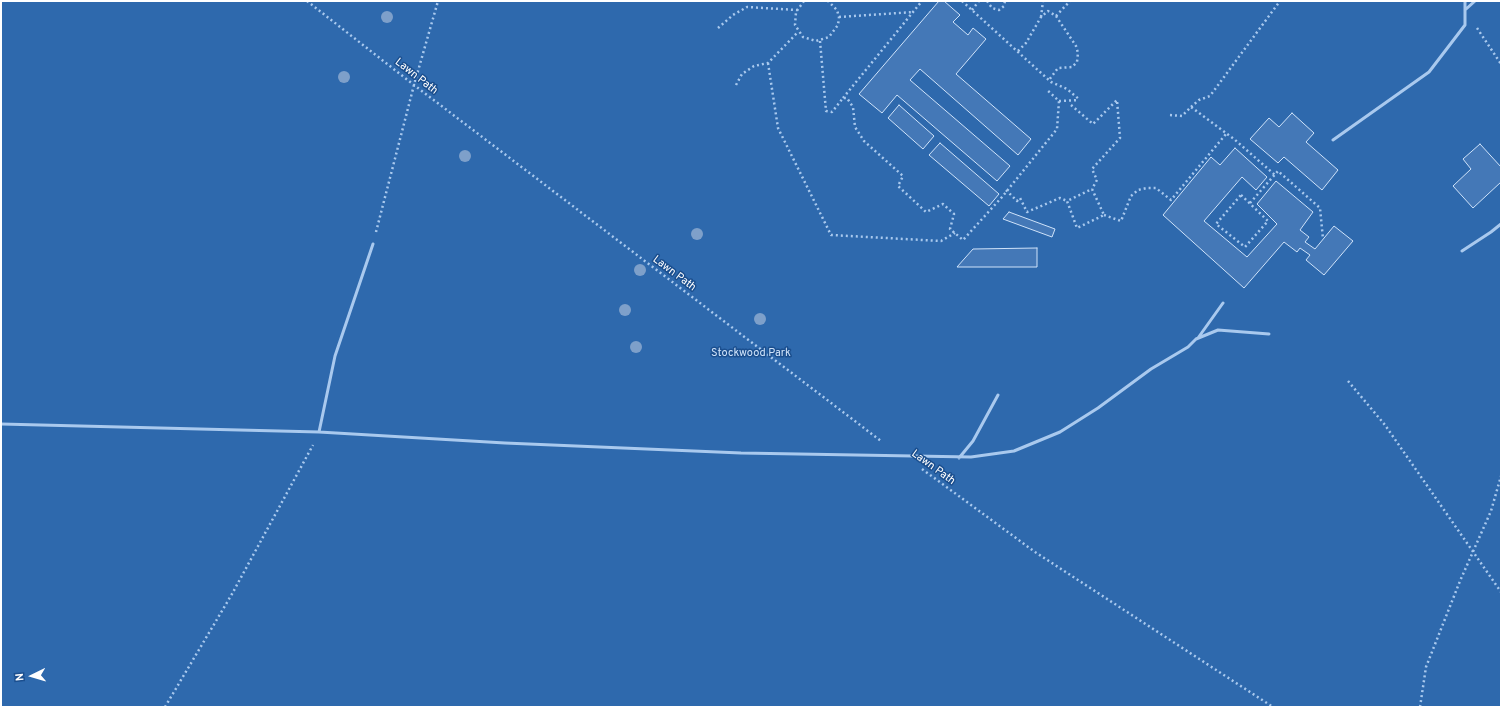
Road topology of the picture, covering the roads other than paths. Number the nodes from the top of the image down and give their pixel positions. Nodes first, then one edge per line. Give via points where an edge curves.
1 (1466, 1) edge
2 (1475, 1) edge
3 (1465, 10) junction
4 (1333, 140) dead end
5 (1501, 224) edge
6 (372, 244) road end
7 (1462, 251) dead end
8 (1223, 303) dead end
9 (1269, 334) dead end
10 (1196, 339) junction
11 (998, 395) dead end
12 (1, 424) edge
13 (319, 432) junction
14 (959, 458) junction

1 - 3 lane
2 - 3 lane
3 - 4 lane via 1465,25 1429,72
5 - 7 lane
6 - 13 lane via 335,356
8 - 10 lane
9 - 10 lane via 1218,330
10 - 14 lane via 1188,347 1151,369 1060,432 1014,451
11 - 14 lane via 973,441
12 - 13 lane
13 - 14 lane via 512,444

